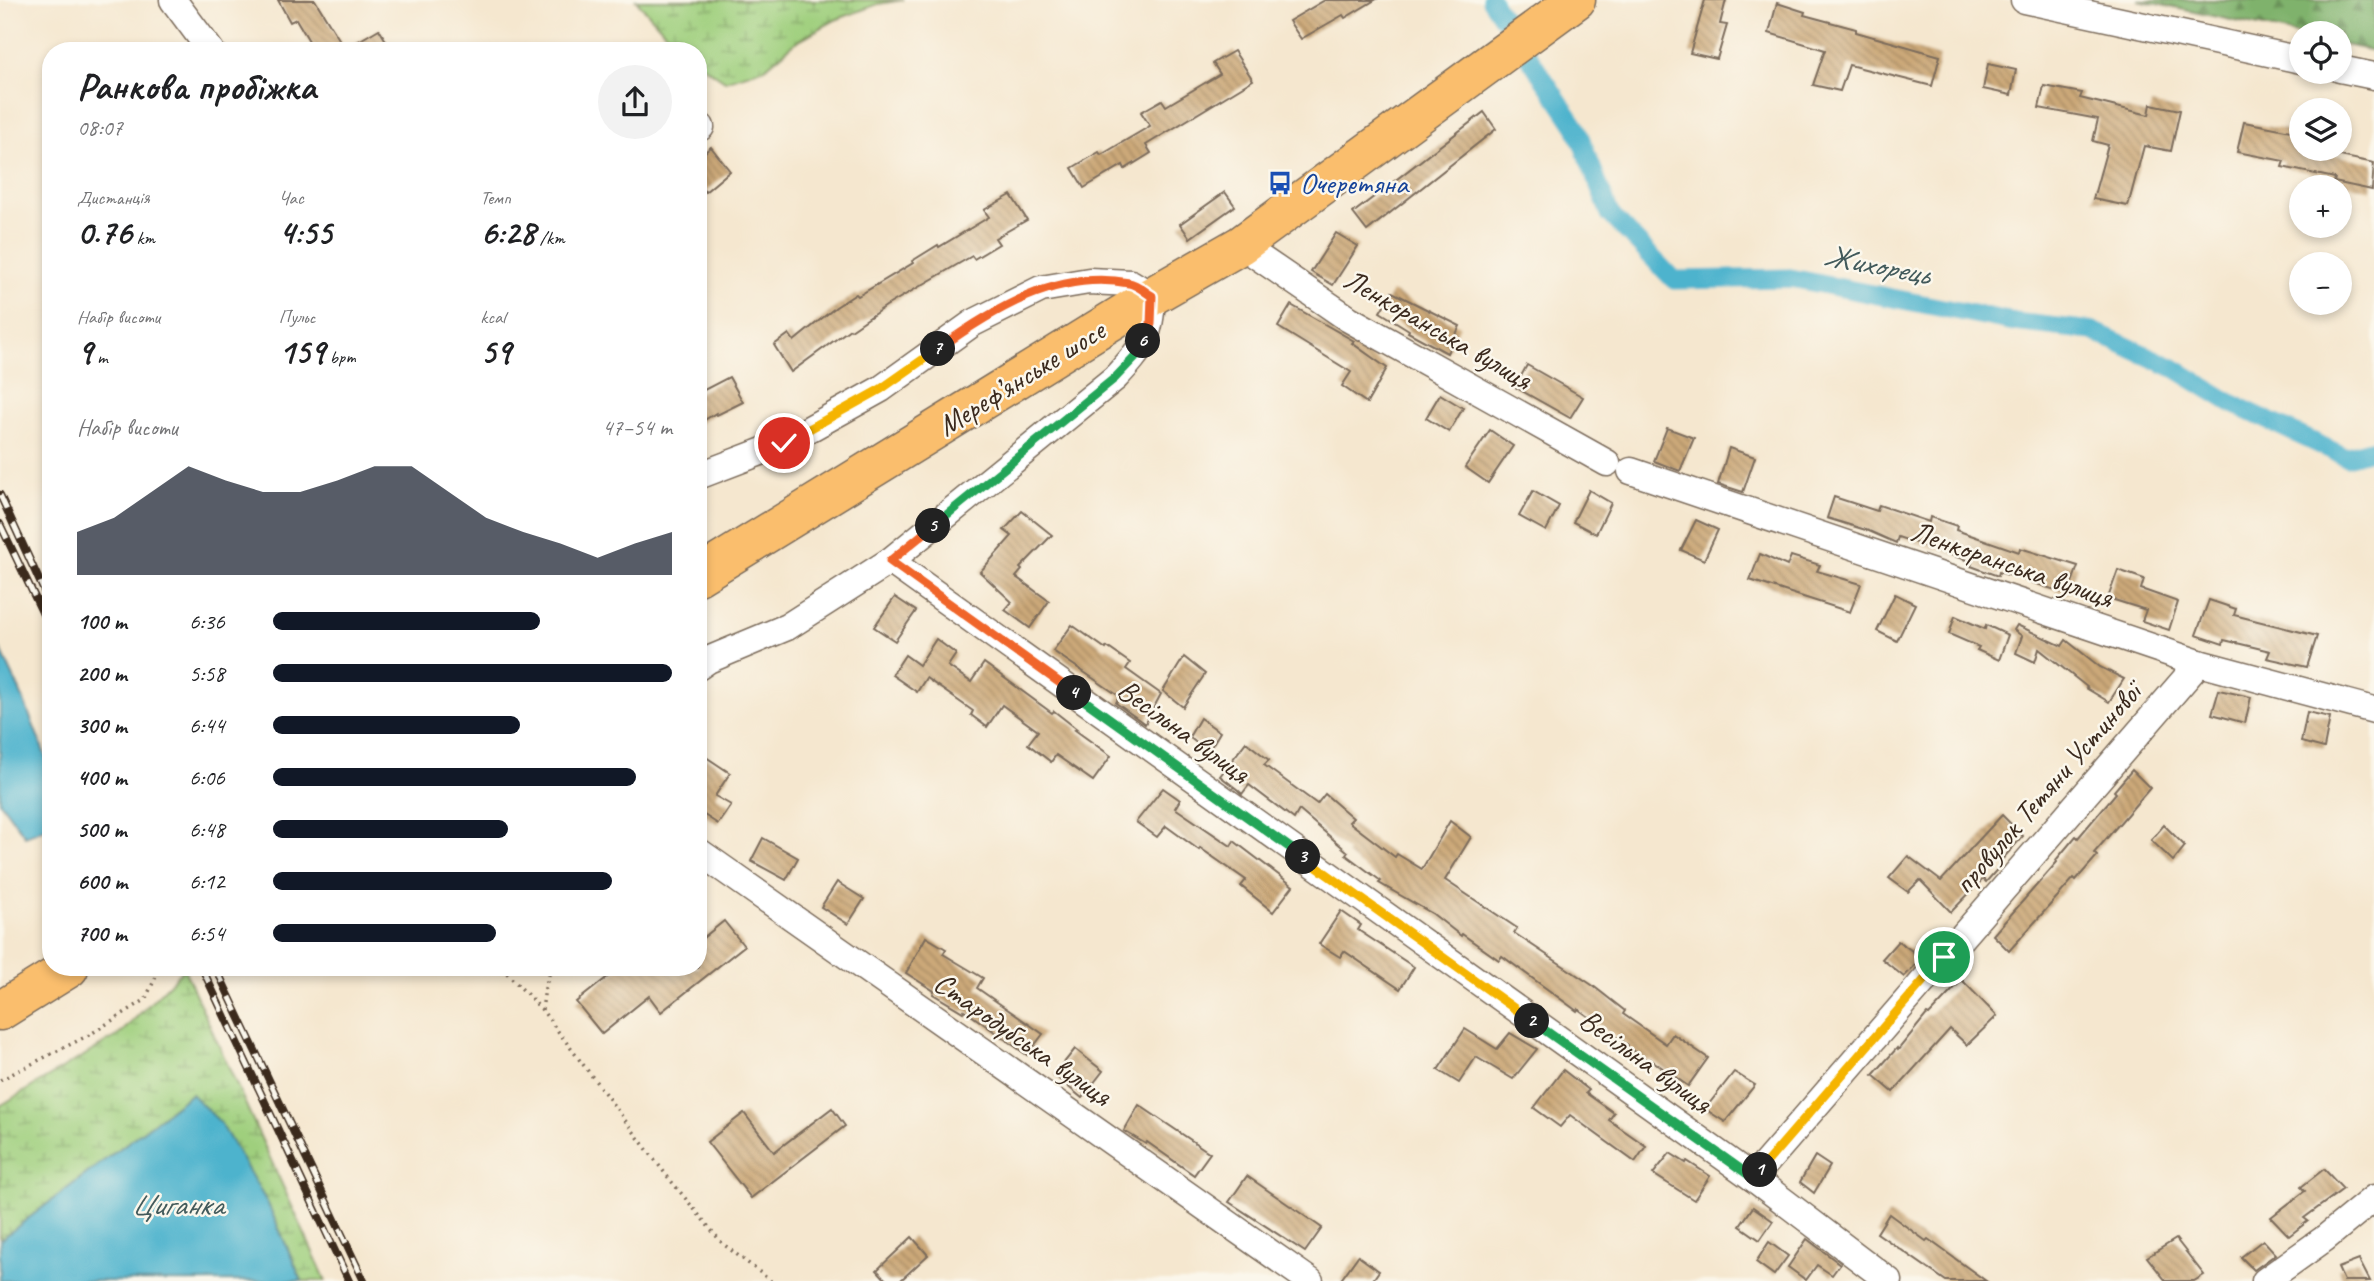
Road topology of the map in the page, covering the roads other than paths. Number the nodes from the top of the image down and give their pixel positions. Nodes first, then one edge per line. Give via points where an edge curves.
1 (173, 0) edge
2 (1576, 0) edge
3 (2024, 0) edge
4 (204, 42) edge
5 (2289, 58) edge
6 (2352, 71) edge
7 (2374, 76) edge
8 (1241, 245) junction
9 (1152, 296) junction
10 (707, 473) edge
11 (890, 561) junction
12 (707, 570) edge
13 (707, 661) edge
14 (2199, 663) junction
15 (2374, 710) edge
16 (707, 857) edge
17 (56, 976) edge
18 (0, 1011) edge
19 (1753, 1178) junction
20 (2374, 1198) edge
21 (1310, 1281) edge
22 (1889, 1281) edge
23 (2265, 1281) edge

1 - 4 street
2 - 8 highway, Мереф’янське шосе
3 - 5 street
6 - 7 street
8 - 9 highway, Мереф’янське шосе
8 - 14 street, Ленкоранська вулиця via 1349,320 1619,467
9 - 10 street via 1131,283 1089,281 1041,289 973,323 881,389 784,443
9 - 11 street via 1151,324 1137,355 1115,378
9 - 12 highway, Мереф’янське шосе
11 - 13 street via 787,627
11 - 19 street, Весільна вулиця
14 - 15 street, Ленкоранська вулиця
14 - 19 street, провулок Тетяни Устинової
16 - 21 street, Стародубська вулиця
17 - 18 highway
19 - 22 street, Весільна вулиця
20 - 23 street

